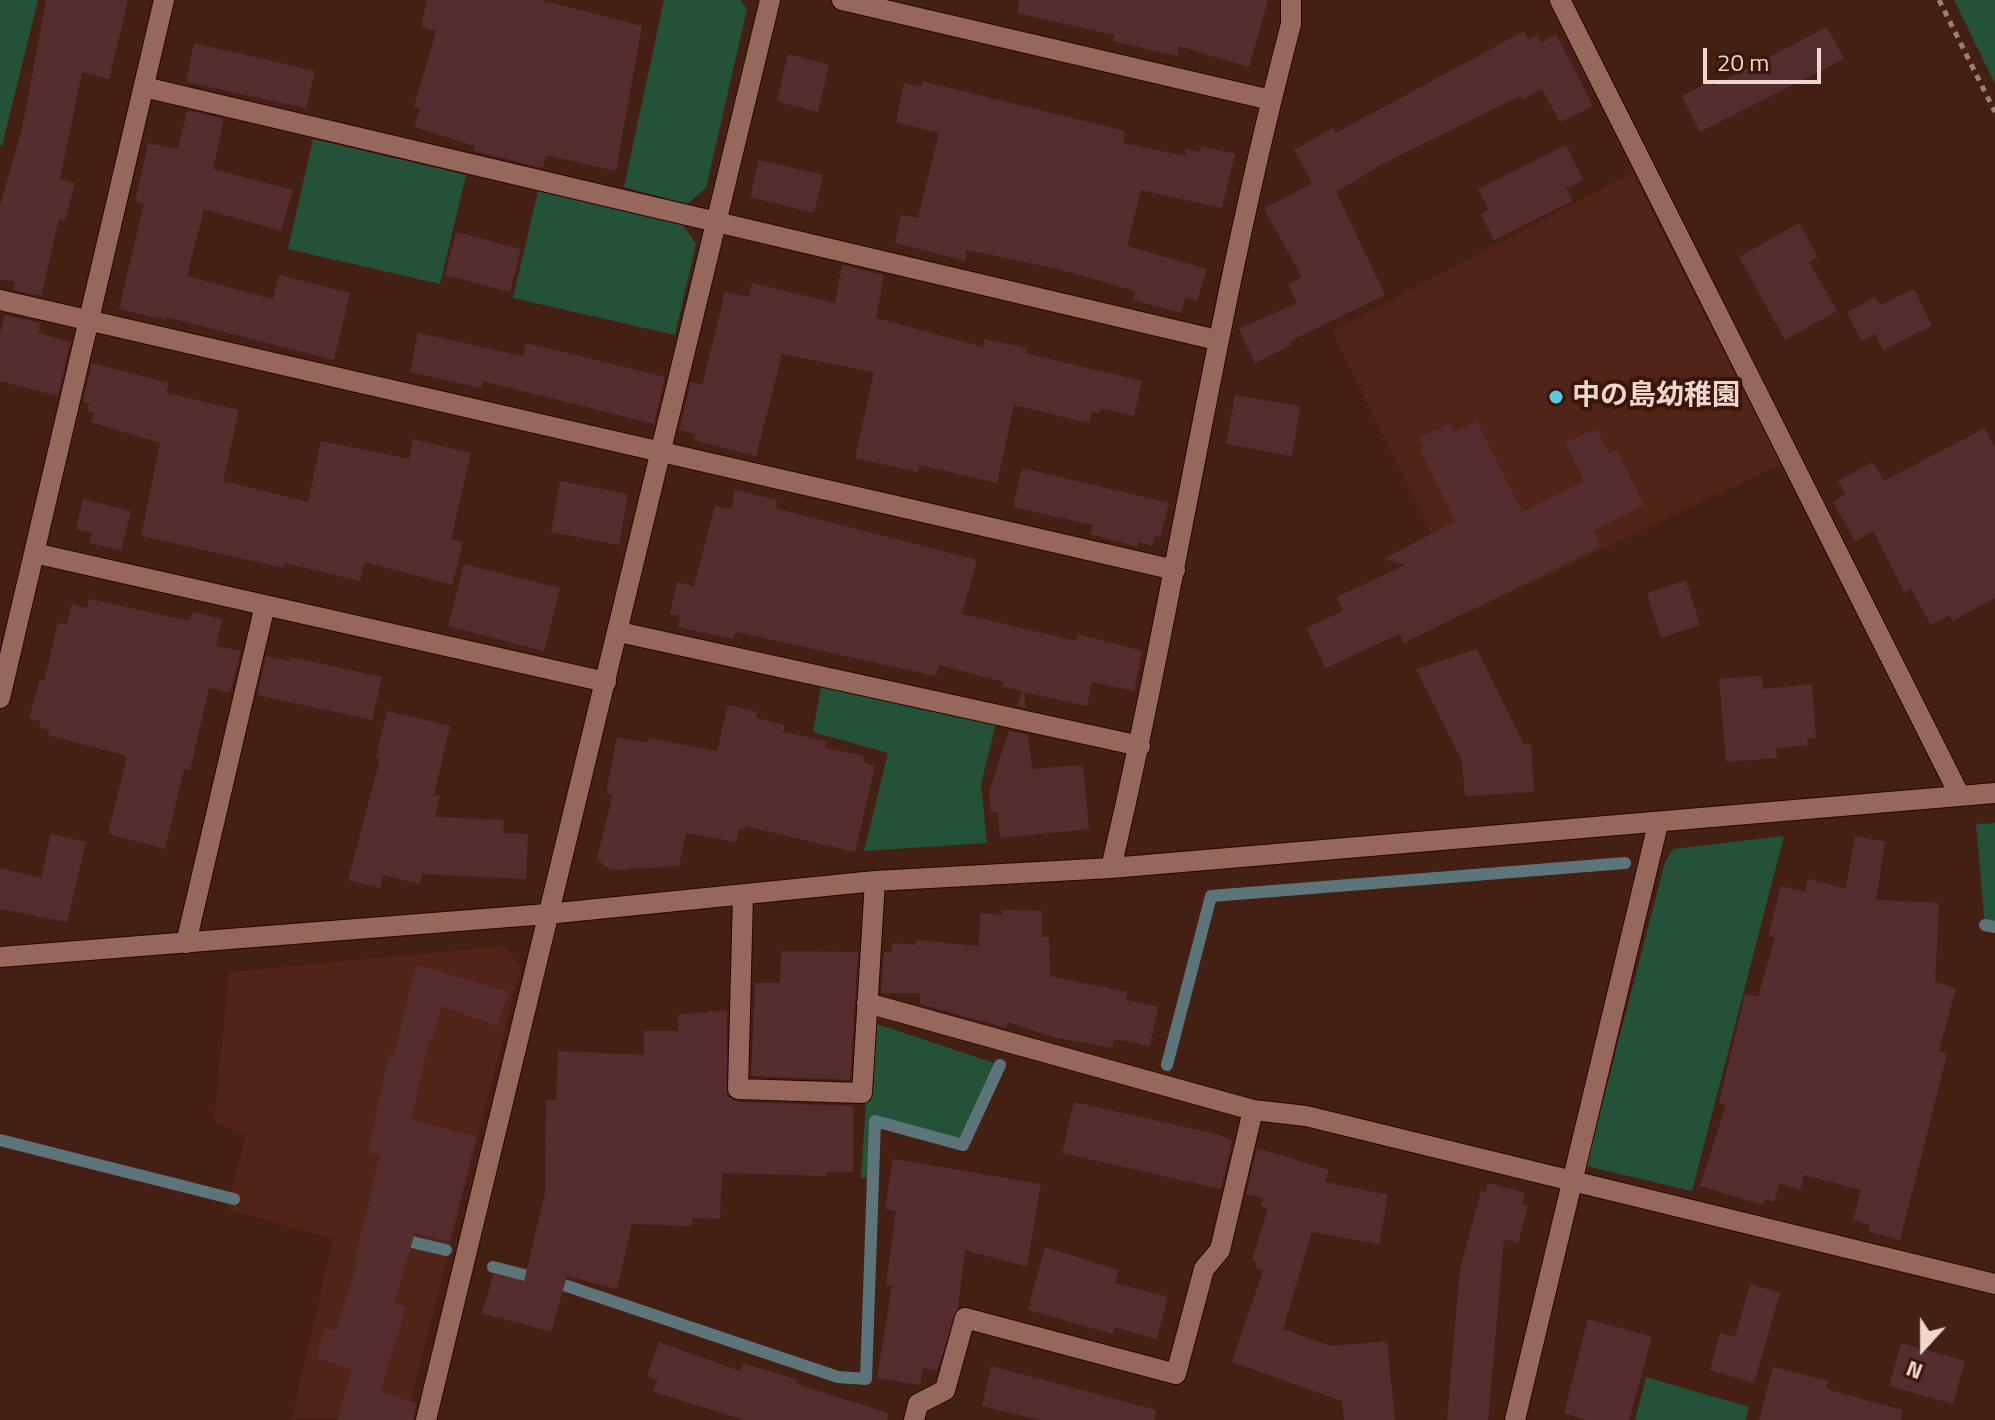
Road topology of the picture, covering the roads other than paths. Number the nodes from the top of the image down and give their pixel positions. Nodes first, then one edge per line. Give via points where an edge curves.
1 (164, 0) edge
2 (770, 0) edge
3 (842, 0) edge
4 (1291, 0) edge
5 (1560, 0) edge
6 (144, 87) junction
7 (1271, 100) junction
8 (717, 222) junction
9 (0, 300) edge
10 (88, 321) junction
11 (1217, 340) junction
12 (662, 450) junction
13 (34, 553) junction
14 (1175, 570) junction
15 (265, 605) junction
16 (619, 632) junction
17 (606, 682) junction
18 (0, 698) edge
19 (1140, 746) junction
20 (1995, 793) edge
21 (1960, 796) junction
22 (1658, 824) junction
23 (1111, 868) junction
24 (875, 881) junction
25 (743, 894) junction
26 (547, 914) junction
27 (186, 943) junction
28 (0, 957) edge
29 (867, 1003) junction
30 (1253, 1110) junction
31 (1574, 1181) junction
32 (1995, 1284) edge
33 (426, 1420) edge
34 (914, 1420) edge
35 (1515, 1420) edge

1 - 6 street
2 - 8 street
3 - 7 street
4 - 7 street via 1291,24
5 - 21 street
6 - 8 street
6 - 10 street
7 - 11 street
8 - 11 street
8 - 12 street
9 - 10 street
10 - 12 street
10 - 13 street
11 - 14 street
12 - 14 street
12 - 16 street
13 - 15 street
13 - 18 street
14 - 19 street
15 - 17 street
15 - 27 street
16 - 17 street
16 - 19 street
17 - 26 street
19 - 23 street
20 - 21 street
21 - 22 street
22 - 23 street
22 - 31 street
23 - 24 street
24 - 25 street
24 - 29 street
25 - 26 street
25 - 29 street via 738,1089 862,1093
26 - 27 street
26 - 33 street
27 - 28 street
29 - 30 street
30 - 31 street via 1306,1116
30 - 34 street via 1220,1250 1204,1269 1176,1374 965,1318 945,1390 918,1404
31 - 32 street
31 - 35 street

